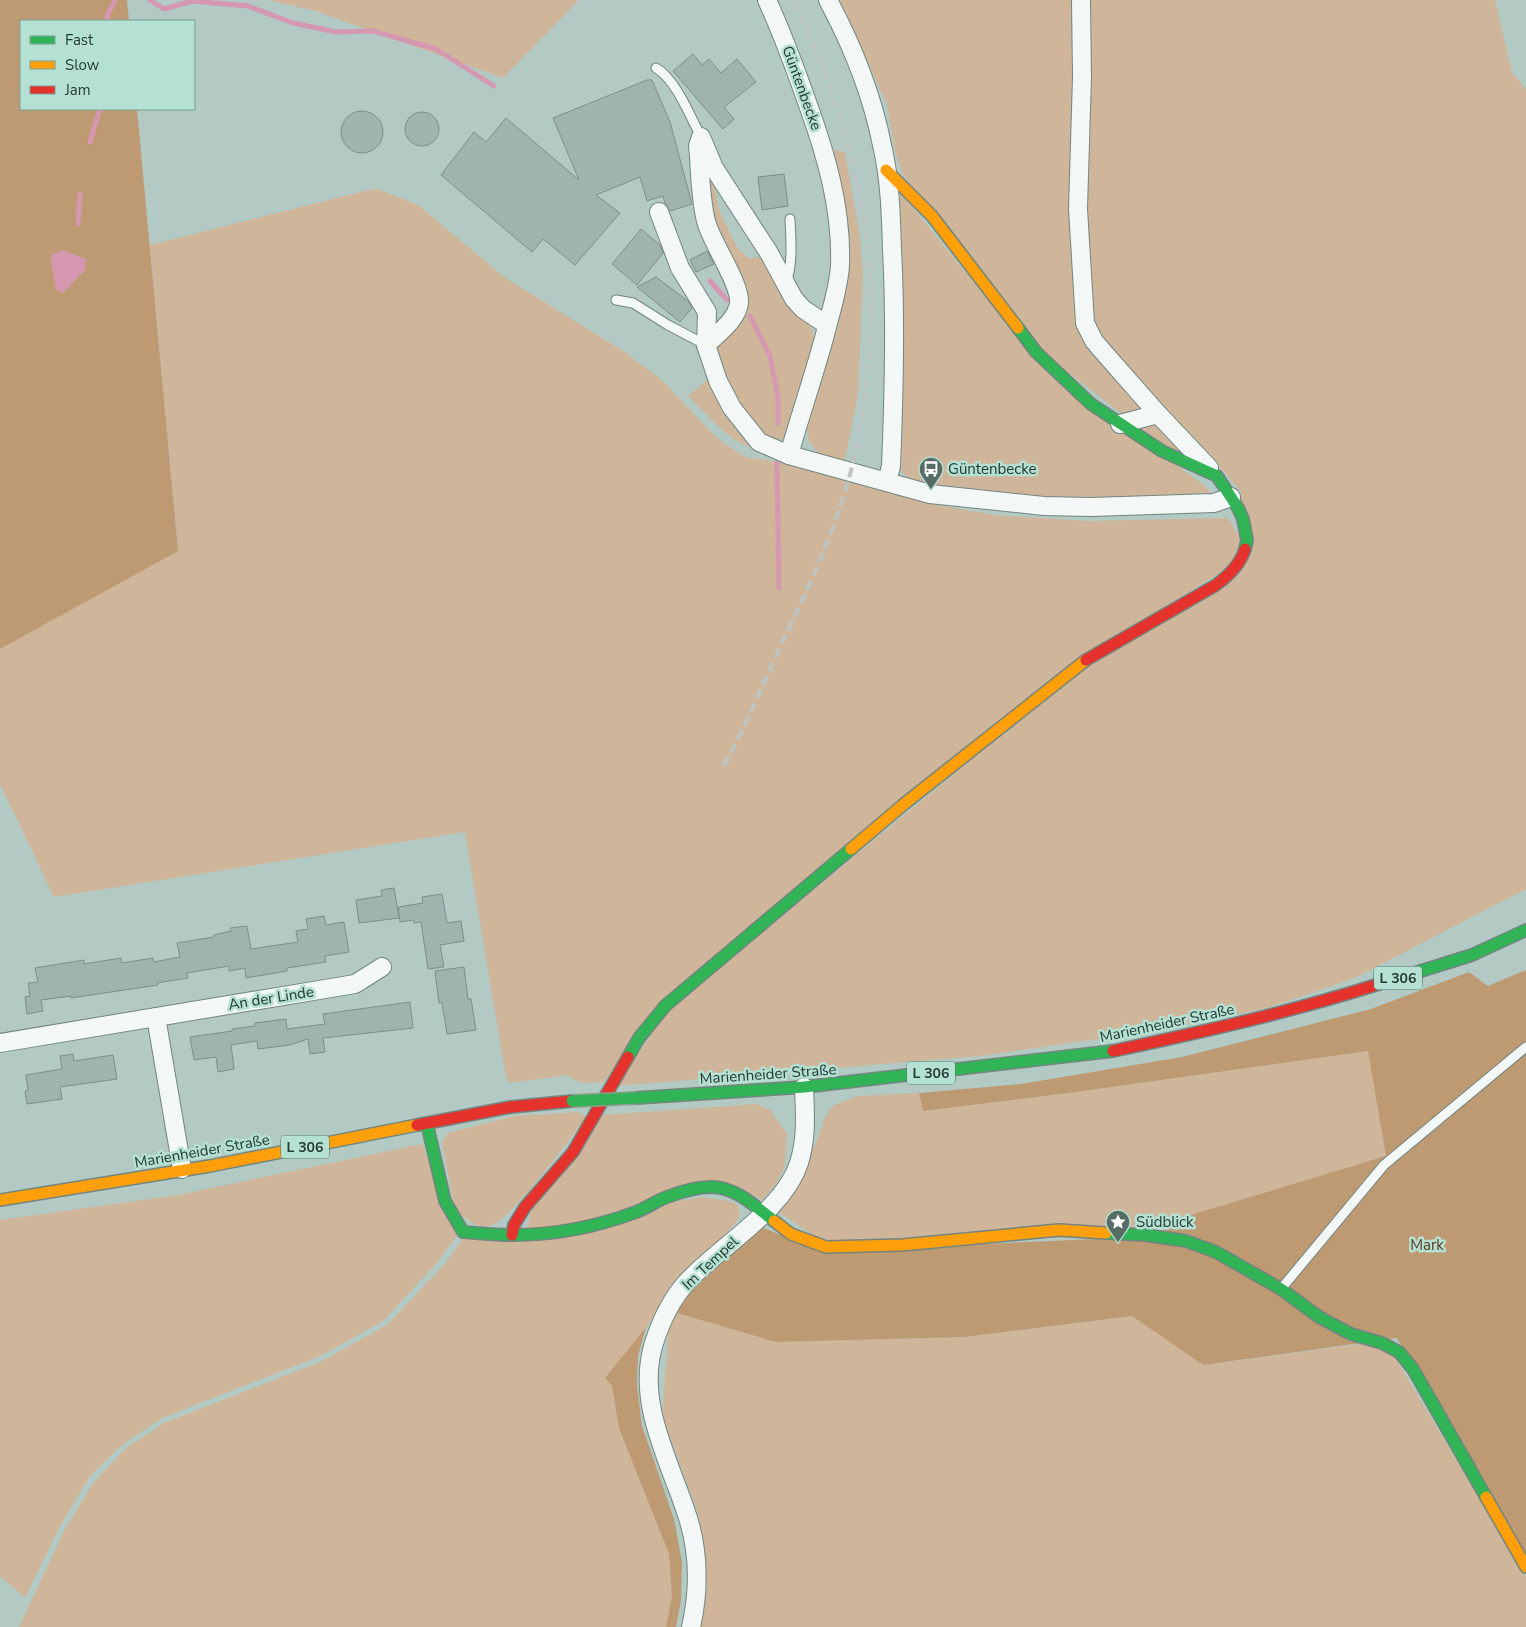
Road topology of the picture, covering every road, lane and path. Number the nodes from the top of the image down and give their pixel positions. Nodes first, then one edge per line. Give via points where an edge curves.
1 (767, 0) edge
2 (828, 0) edge
3 (1080, 0) edge
4 (656, 68) dead end
5 (701, 137) junction
6 (886, 170) junction
7 (659, 212) dead end
8 (790, 219) dead end
9 (786, 284) junction
10 (616, 300) dead end
11 (827, 325) junction
12 (706, 345) junction
13 (1158, 414) junction
14 (1120, 424) junction
15 (789, 455) junction
16 (1217, 476) junction
17 (887, 482) junction
18 (1231, 497) junction
19 (1526, 930) edge
20 (382, 967) dead end
21 (156, 1017) junction
22 (0, 1043) edge
23 (1526, 1047) edge
24 (804, 1088) junction
25 (426, 1124) junction
26 (182, 1170) junction
27 (0, 1200) edge
28 (765, 1213) junction
29 (512, 1235) junction
30 (1281, 1289) junction
31 (1526, 1567) edge
32 (691, 1627) edge

1 - 11 street, Güntenbecke via 794,64 822,145 835,199 840,266
2 - 6 street via 867,89
3 - 13 street via 1082,77 1078,209 1085,323 1094,341
4 - 5 lane via 664,72 674,86
5 - 9 street via 714,168
5 - 12 street via 698,156 706,220 739,301 732,319
6 - 14 street via 932,216 1036,352 1091,404
6 - 17 street via 895,310 891,466
7 - 12 street via 680,268 707,312
8 - 9 lane
9 - 11 street via 803,309
10 - 12 lane via 633,303
11 - 15 street, Güntenbecke
12 - 15 street via 718,381 732,408 759,442
13 - 14 street
13 - 16 street
14 - 16 street via 1162,451
15 - 17 street
16 - 18 street
17 - 18 street via 930,494 1044,506 1214,504
18 - 29 street via 1244,519 1247,540 1240,562 1231,573 1216,585 1091,656 904,804 665,1006 639,1038 573,1152 525,1207
19 - 24 street, Marienheider Straße / L 306 via 1472,955 1208,1032 1058,1060
20 - 21 street, An der Linde via 355,984
21 - 22 street, An der Linde
21 - 26 street
23 - 30 lane via 1384,1165
24 - 25 street, Marienheider Straße / L 306, bridge via 572,1101 511,1107
24 - 28 street, Im Tempel via 804,1140 799,1164 789,1183
25 - 26 street, Marienheider Straße / L 306
25 - 29 street via 446,1201 463,1232
26 - 27 street, Marienheider Straße / L 306
28 - 29 street via 728,1189 711,1187 667,1196 637,1212 591,1226 561,1232
28 - 30 street via 791,1234 826,1247 902,1245 1060,1230 1146,1235 1186,1241 1216,1252
28 - 32 street, Im Tempel via 706,1262 685,1284 662,1319 653,1345 649,1370 650,1400 656,1428 689,1520 695,1552 696,1596
30 - 31 street via 1319,1317 1399,1352 1413,1369

